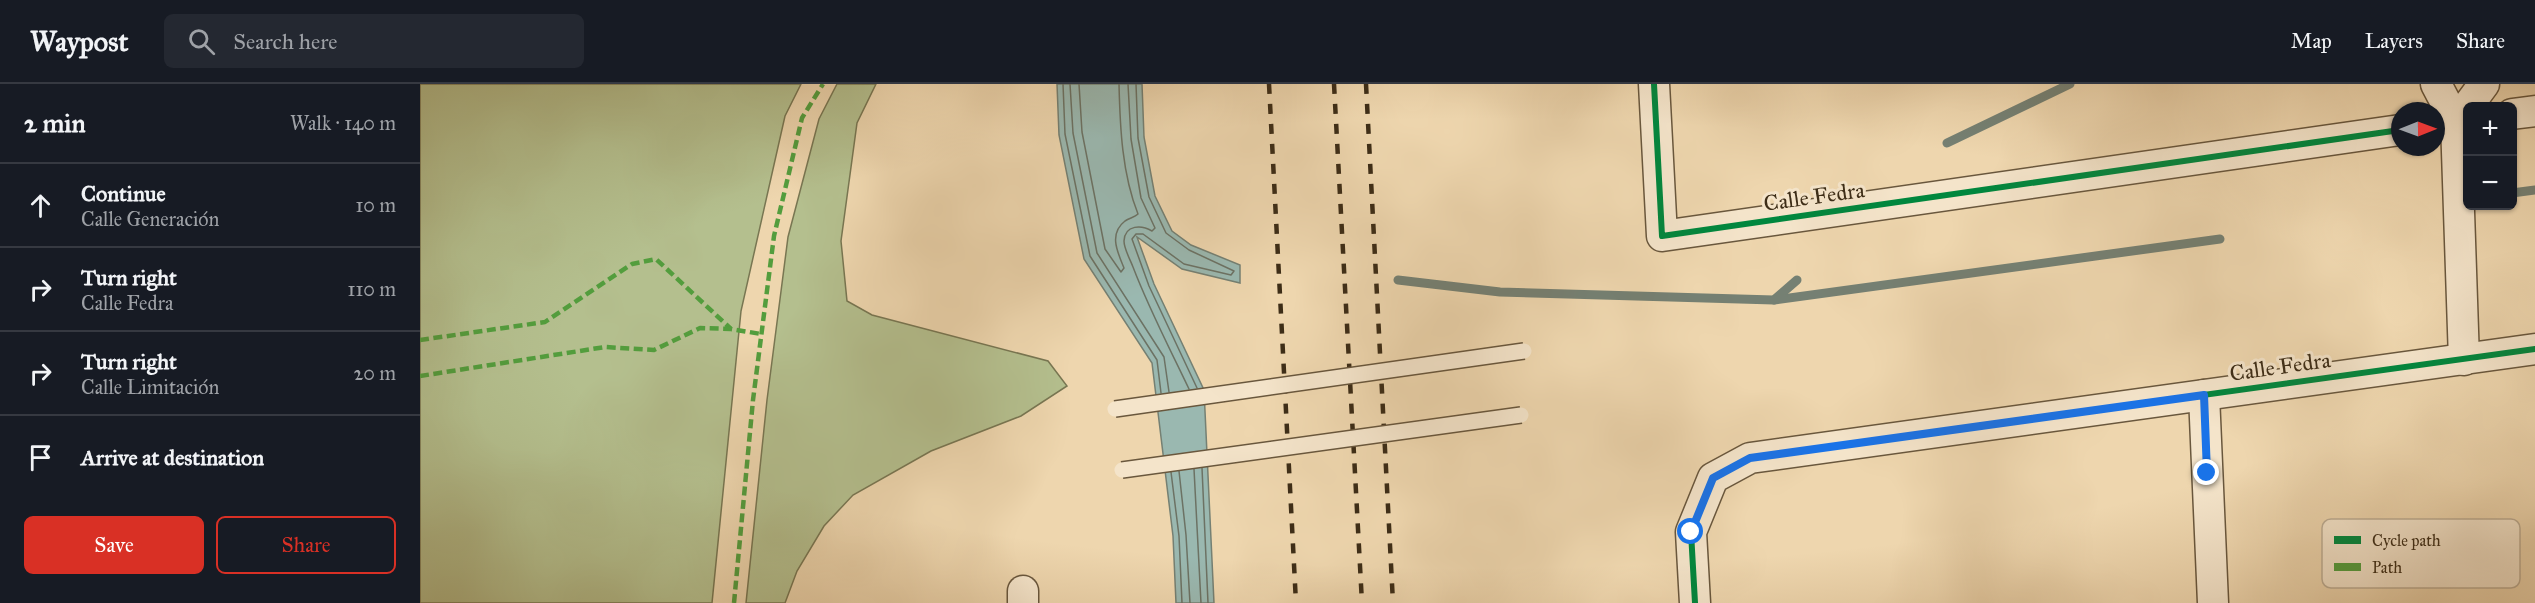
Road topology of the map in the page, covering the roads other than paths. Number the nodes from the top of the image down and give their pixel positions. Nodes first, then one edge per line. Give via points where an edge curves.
1 (1654, 84) edge
2 (2436, 84) edge
3 (2484, 84) edge
4 (2535, 111) edge
5 (2517, 113) edge
6 (2453, 122) edge
7 (2391, 131) edge
8 (2535, 349) edge
9 (1524, 351) dead end
10 (2464, 360) junction
11 (2204, 395) junction
12 (1115, 409) dead end
13 (1521, 415) dead end
14 (1122, 470) dead end
15 (1695, 603) edge
16 (2213, 603) edge

1 - 7 street, Calle Fedra via 1662,236
2 - 6 street
3 - 6 street
4 - 5 street
6 - 10 street
8 - 10 street, Calle Fedra
9 - 12 lane, bridge
10 - 11 street, Calle Fedra
11 - 15 street, Calle Fedra via 1750,458 1713,478 1691,532
11 - 16 street
13 - 14 lane, bridge

